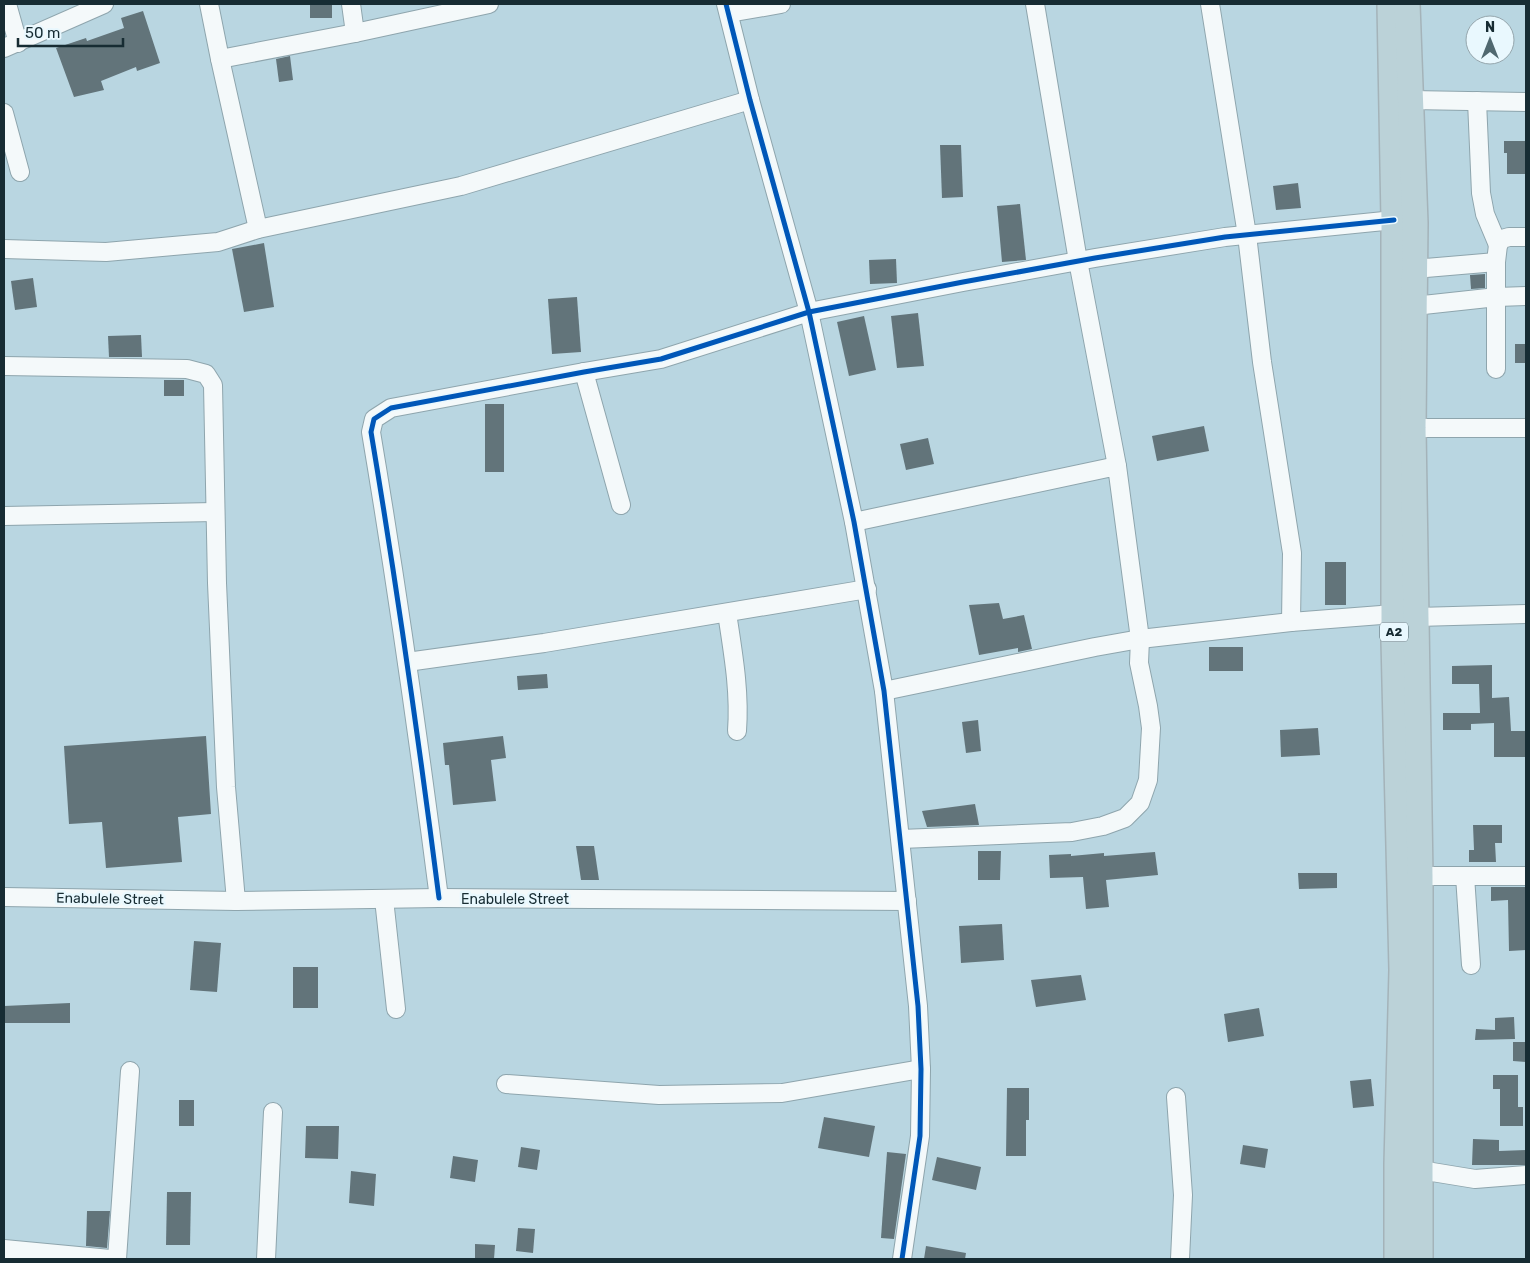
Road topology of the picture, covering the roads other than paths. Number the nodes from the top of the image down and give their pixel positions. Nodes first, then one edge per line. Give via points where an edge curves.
1 (7, 4) edge
2 (104, 4) edge
3 (209, 4) edge
4 (351, 4) edge
5 (489, 4) edge
6 (781, 4) edge
7 (1035, 4) edge
8 (1210, 4) edge
9 (1390, 4) edge
10 (1407, 4) edge
11 (469, 6) edge
12 (727, 8) edge
13 (355, 33) junction
14 (11, 46) edge
15 (220, 59) junction
16 (750, 100) junction
17 (1410, 100) junction
18 (1477, 101) junction
19 (1526, 102) edge
20 (4, 113) edge
21 (20, 172) dead end
22 (1394, 220) junction
23 (258, 229) junction
24 (1247, 235) junction
25 (1526, 237) edge
26 (4, 249) edge
27 (1497, 254) junction
28 (1078, 261) junction
29 (1414, 269) junction
30 (1526, 296) edge
31 (1497, 297) junction
32 (1414, 306) junction
33 (808, 312) junction
34 (4, 366) edge
35 (1496, 369) dead end
36 (584, 372) junction
37 (1413, 428) junction
38 (1526, 428) edge
39 (1117, 466) junction
40 (621, 505) dead end
41 (215, 512) junction
42 (4, 516) edge
43 (854, 522) junction
44 (866, 589) junction
45 (727, 613) junction
46 (1526, 614) edge
47 (1406, 616) junction
48 (1291, 622) junction
49 (1140, 639) junction
50 (407, 662) junction
51 (884, 691) junction
52 (736, 731) dead end
53 (901, 839) junction
54 (1420, 876) junction
55 (1465, 876) junction
56 (1526, 876) edge
57 (4, 897) edge
58 (439, 898) junction
59 (384, 899) junction
60 (236, 900) junction
61 (907, 901) junction
62 (1471, 965) dead end
63 (396, 1008) dead end
64 (921, 1069) junction
65 (130, 1071) dead end
66 (506, 1084) dead end
67 (1176, 1097) dead end
68 (273, 1112) dead end
69 (1420, 1170) junction
70 (1526, 1175) edge
71 (7, 1253) edge
72 (110, 1259) edge
73 (117, 1259) edge
74 (266, 1259) edge
75 (902, 1259) edge
76 (1180, 1259) edge
77 (1397, 1259) edge
78 (1420, 1259) edge

1 - 14 street
2 - 14 street
3 - 15 street
4 - 13 street
5 - 11 street
6 - 12 street
7 - 28 street
8 - 24 street
9 - 22 highway, A2
10 - 17 highway, A2
11 - 13 street
12 - 16 street
13 - 15 street
15 - 23 street
16 - 23 street via 461,186
16 - 33 street
17 - 18 street
17 - 29 highway, A2
18 - 19 street
18 - 27 street via 1481,194
20 - 21 street
22 - 24 street
22 - 47 highway, A2
23 - 26 street via 218,242 106,252
24 - 28 street
24 - 48 street via 1262,362 1292,553
25 - 27 street via 1502,239
27 - 29 street
27 - 31 street
28 - 33 street
28 - 39 street
29 - 32 highway, A2
30 - 31 street
31 - 32 street
31 - 35 street
32 - 37 highway, A2
33 - 36 street via 661,359
33 - 43 street
34 - 41 street via 187,369 206,374 212,385
36 - 40 street
36 - 50 street via 391,408 374,420 371,432
37 - 38 street
37 - 47 highway, A2
39 - 43 street
39 - 49 street
41 - 42 street
41 - 60 street via 226,787
43 - 44 street
44 - 45 street
44 - 51 street
45 - 50 street
45 - 52 street via 736,673
46 - 47 street
47 - 48 street
47 - 54 highway, A2
47 - 77 highway, A2
48 - 49 street
49 - 51 street
49 - 53 street via 1140,663 1151,728 1148,780 1140,803 1125,818 1072,832
50 - 58 street
51 - 53 street
53 - 61 street
54 - 55 street
54 - 69 highway, A2
55 - 56 street
55 - 62 street
57 - 60 street, Enabulele Street
58 - 59 street, Enabulele Street
58 - 61 street, Enabulele Street
59 - 60 street, Enabulele Street
59 - 63 street
61 - 64 street
64 - 66 street via 782,1094 658,1095
64 - 75 street via 920,1136
65 - 73 street
67 - 76 street via 1183,1195
68 - 74 street
69 - 70 street via 1475,1179
69 - 78 highway, A2
71 - 72 street

